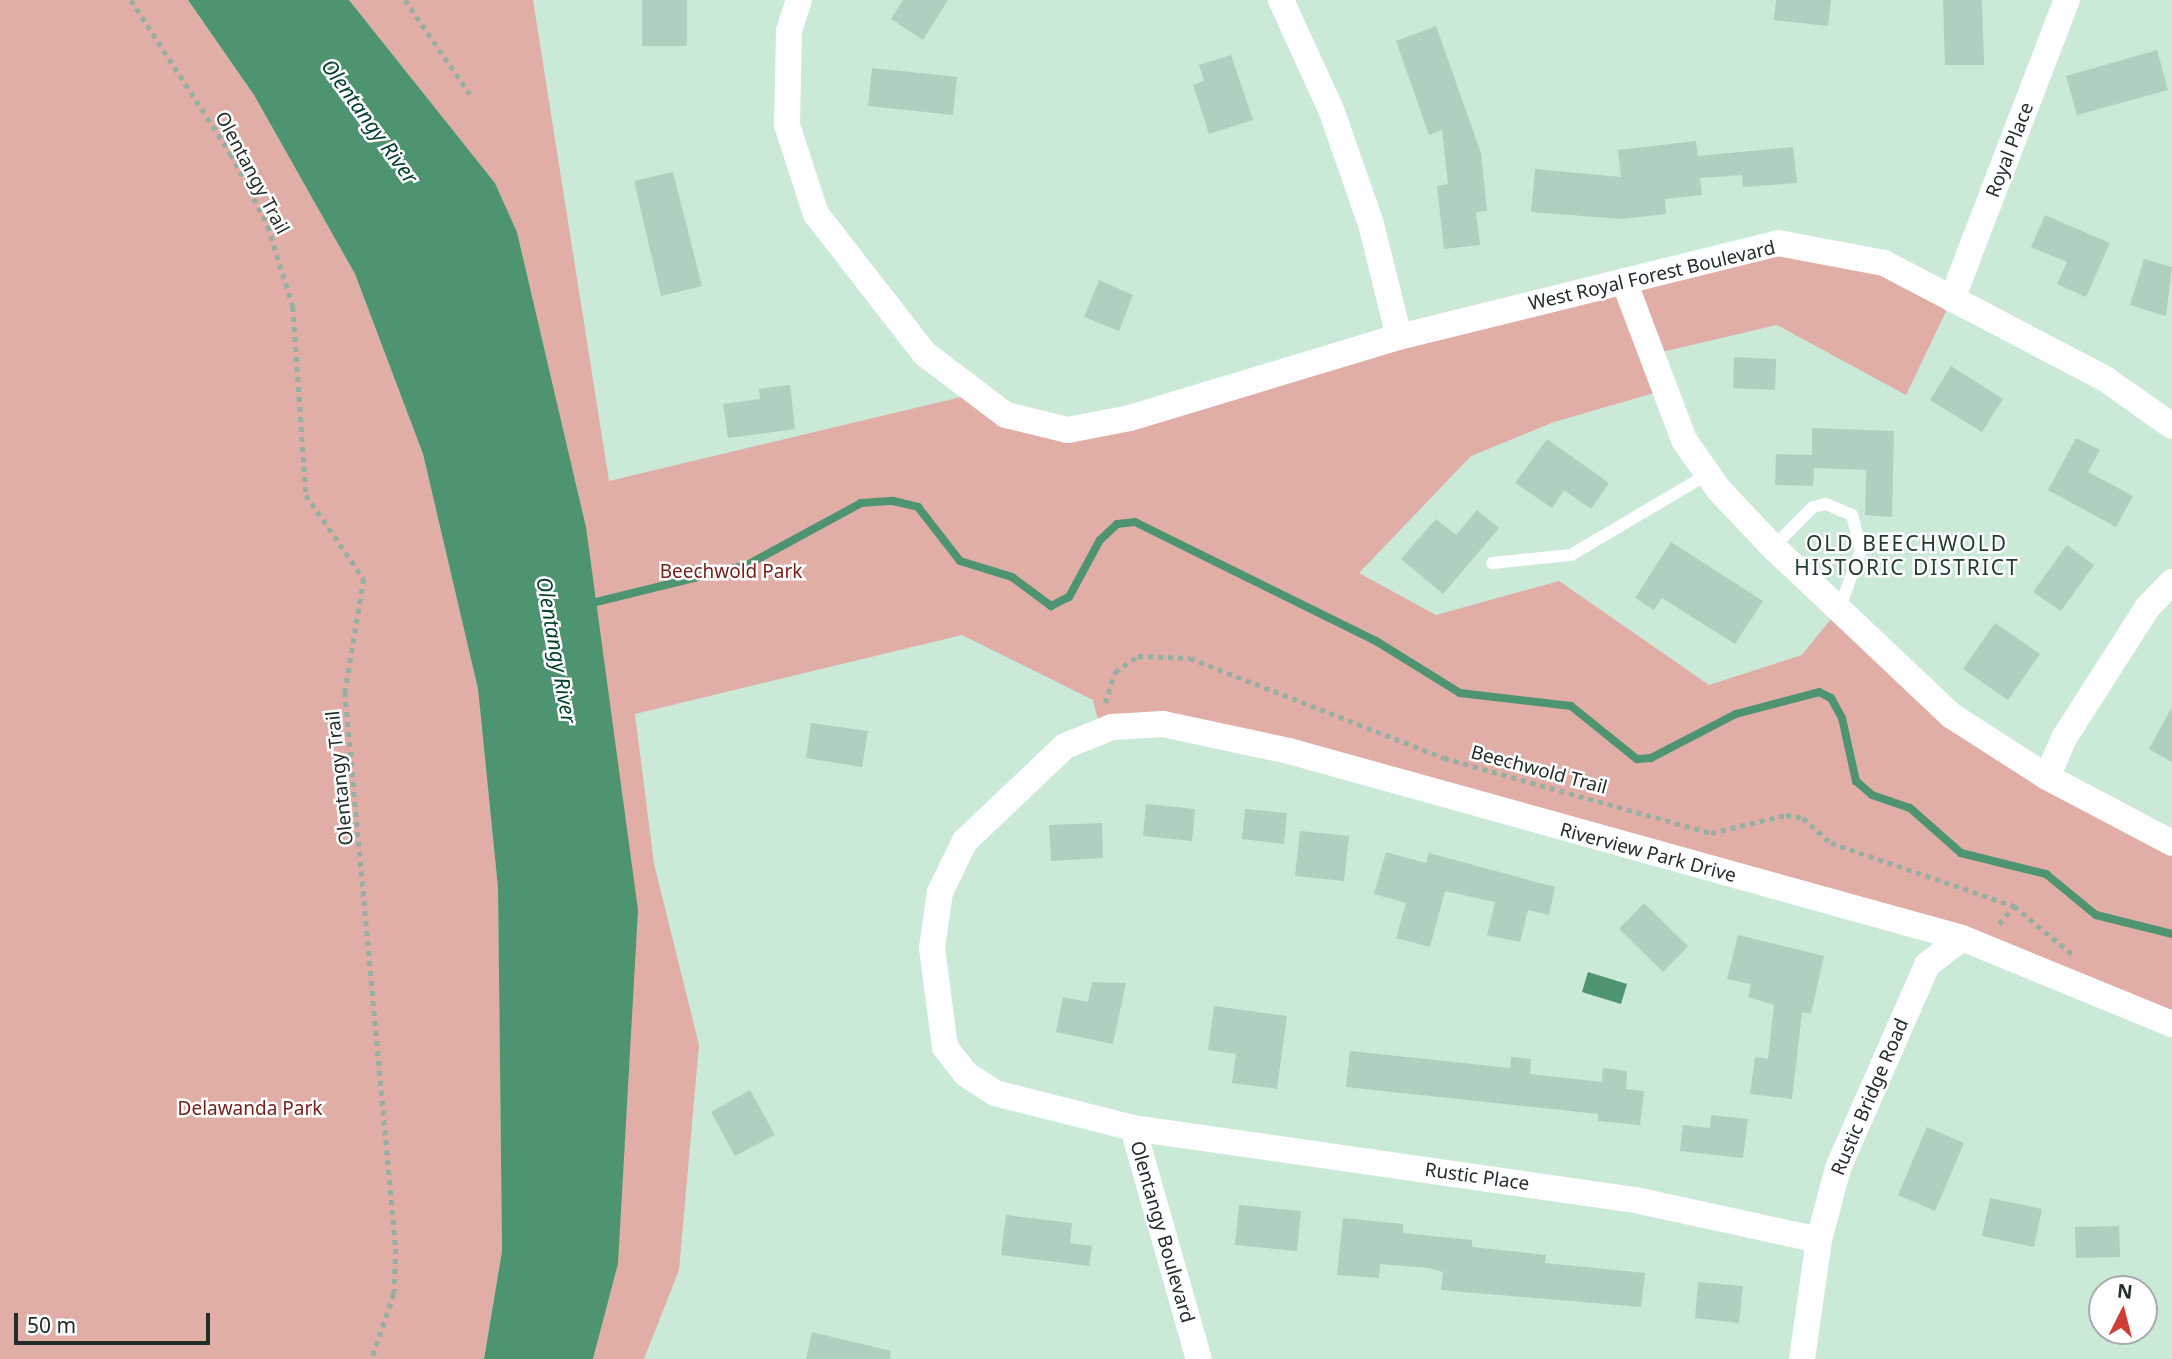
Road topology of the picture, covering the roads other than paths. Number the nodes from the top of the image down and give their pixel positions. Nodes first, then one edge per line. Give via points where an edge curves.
1 (799, 0) edge
2 (1281, 0) edge
3 (2067, 0) edge
4 (1624, 281) junction
5 (1952, 299) junction
6 (1399, 337) junction
7 (2172, 426) edge
8 (1708, 474) junction
9 (1773, 547) junction
10 (1492, 563) dead end
11 (2172, 582) edge
12 (1839, 609) junction
13 (1107, 729) joint
14 (2047, 778) junction
15 (2172, 843) edge
16 (1962, 937) junction
17 (2172, 1024) edge
18 (1133, 1128) junction
19 (1819, 1240) junction
20 (1199, 1359) edge
21 (1802, 1359) edge

1 - 6 street, West Royal Forest Boulevard via 789,31 787,125 816,214 925,354 1006,415 1068,430 1103,424
2 - 6 street via 1332,112 1371,224
3 - 5 street, Royal Place
4 - 5 street, West Royal Forest Boulevard via 1778,243 1884,263
4 - 6 street, West Royal Forest Boulevard
4 - 8 street via 1661,391
5 - 7 street, West Royal Forest Boulevard via 2104,378
8 - 9 street
8 - 10 lane via 1571,555
9 - 12 street
9 - 12 lane via 1813,507 1826,504 1852,515 1861,550
11 - 14 street via 2147,608 2064,738
12 - 14 street via 1952,716
13 - 16 street, Riverview Park Drive via 1163,724 1289,751
13 - 18 street, Olentangy Boulevard via 1065,746 965,841 940,892 932,948 945,1047 966,1074 1030,1104
14 - 15 street
16 - 17 street, Riverview Park Drive
16 - 19 street, Rustic Bridge Road via 1927,965 1838,1168
18 - 19 street, Rustic Place via 1635,1200
18 - 20 street, Olentangy Boulevard
19 - 21 street, Rustic Bridge Road

